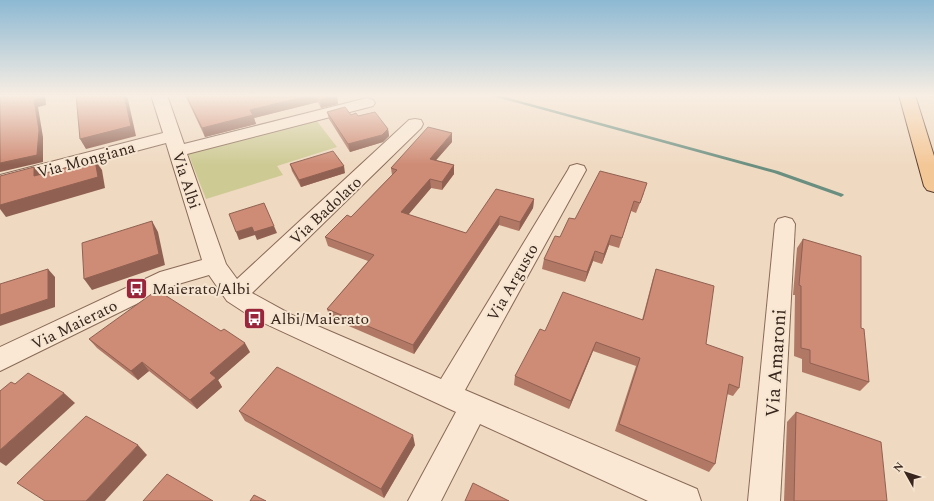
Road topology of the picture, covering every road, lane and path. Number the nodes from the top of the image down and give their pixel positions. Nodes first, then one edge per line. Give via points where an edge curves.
1 (167, 118) edge
2 (293, 118) edge
3 (914, 118) edge
4 (415, 124) dead end
5 (175, 143) junction
6 (577, 170) dead end
7 (0, 182) edge
8 (934, 186) edge
9 (786, 224) dead end
10 (215, 265) junction
11 (235, 295) junction
12 (0, 360) edge
13 (461, 401) junction
14 (424, 501) edge
15 (685, 501) edge
16 (764, 501) edge

1 - 5 street, Via Albi
2 - 5 street, Via Mongiana
3 - 8 main road
4 - 11 street, Via Badolato
5 - 7 street, Via Mongiana
5 - 10 street, Via Albi
6 - 13 street, Via Argusto
9 - 16 street, Via Amaroni
10 - 11 street, Via Albi via 225,284
10 - 12 street, Via Maierato via 168,278
11 - 13 street via 277,319
13 - 14 street, Via Argusto
13 - 15 street

